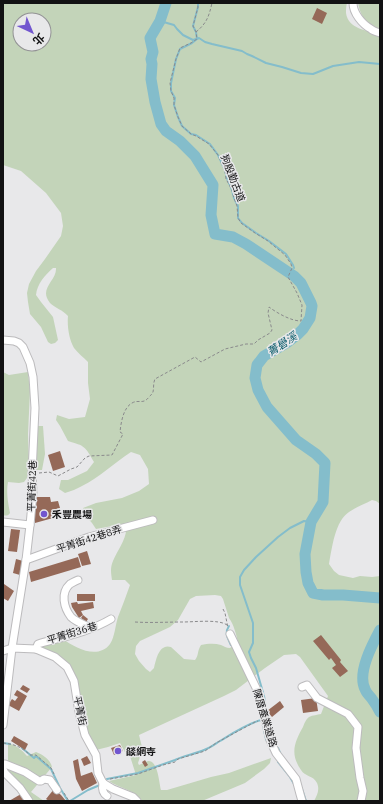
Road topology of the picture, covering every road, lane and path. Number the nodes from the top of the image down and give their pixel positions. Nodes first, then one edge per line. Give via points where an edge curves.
1 (197, 3) edge
2 (212, 3) edge
3 (353, 3) edge
4 (196, 32) junction
5 (380, 33) edge
6 (3, 340) edge
7 (32, 473) junction
8 (153, 520) dead end
9 (3, 522) edge
10 (30, 525) junction
11 (26, 560) junction
12 (78, 580) dead end
13 (223, 609) dead end
14 (111, 619) dead end
15 (135, 622) dead end
16 (91, 628) junction
17 (230, 634) dead end
18 (12, 648) junction
19 (36, 649) junction
20 (3, 651) edge
21 (302, 687) dead end
22 (265, 720) junction
23 (3, 725) edge
24 (3, 743) edge
25 (3, 764) edge
26 (3, 769) edge
27 (56, 778) dead end
28 (103, 783) junction
29 (60, 791) joint
30 (107, 796) dead end
31 (29, 801) edge
32 (69, 801) edge
33 (137, 801) edge
34 (302, 801) edge
35 (361, 801) edge

1 - 4 path via 193,26
2 - 4 path via 208,19
3 - 5 street via 362,21 371,30
4 - 7 path, 狗殷勤古道 via 197,39 180,48 170,83 178,117 182,126 209,144 218,155 232,190 241,223 268,241 292,264 288,277 302,305 300,321 275,312 269,307 272,330 254,344 225,349 201,362 195,357 155,379 153,392 149,397 145,401 133,402 126,409 120,432 124,434 112,455 89,456 77,467 58,476 49,472
6 - 7 street, 平菁街42巷 via 19,343 30,363 35,408
7 - 10 street, 平菁街42巷
8 - 11 street, 平菁街42巷8弄 via 89,537
9 - 10 street
10 - 11 street, 平菁街42巷
11 - 18 street, 平菁街42巷
12 - 16 street via 69,585 64,603 71,616
13 - 15 path via 227,625 224,622 204,621
14 - 16 street, 平菁街36巷
16 - 19 street, 平菁街36巷 via 38,644
17 - 22 street, 陳厝產業道路 via 259,694
18 - 19 street, 平菁街
18 - 20 street, 平菁街
18 - 23 street, 平菁街42巷
19 - 28 street, 平菁街 via 55,657 67,667 74,681 85,735 96,755 98,774
21 - 35 street via 307,684 317,698 348,714 358,727 356,748 363,791
22 - 28 path via 255,722 216,743 205,752
22 - 34 street, 陳厝產業道路 via 270,740 276,753 296,779
24 - 27 path via 17,745 30,755 36,755 51,768
25 - 29 street via 20,769 39,781 50,780
26 - 31 street
28 - 30 street, 平菁街 via 102,790
28 - 33 street
29 - 32 path

